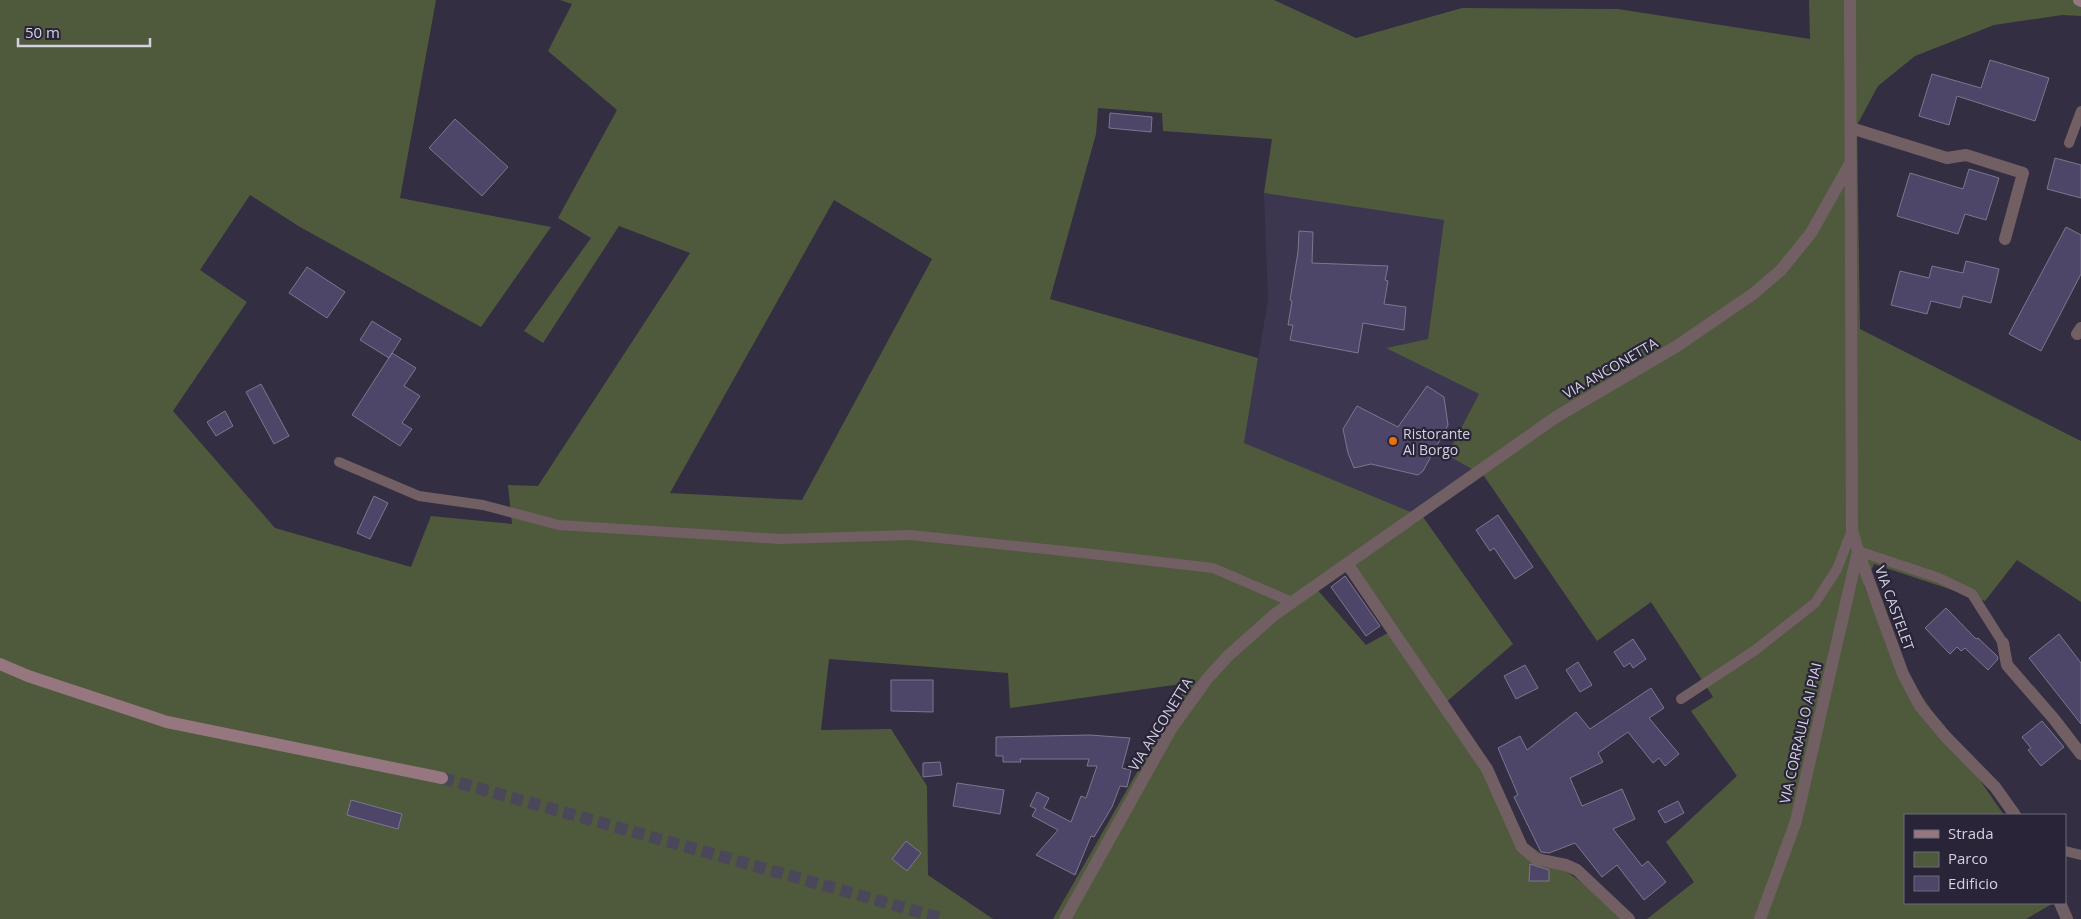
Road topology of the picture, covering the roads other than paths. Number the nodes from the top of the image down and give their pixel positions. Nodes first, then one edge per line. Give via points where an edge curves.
1 (1850, 0) edge
2 (2081, 111) edge
3 (1851, 128) junction
4 (2069, 143) dead end
5 (1851, 162) junction
6 (2005, 239) dead end
7 (339, 462) dead end
8 (1852, 530) junction
9 (1858, 551) junction
10 (1348, 565) junction
11 (1292, 602) junction
12 (2003, 643) joint
13 (0, 664) edge
14 (1681, 699) dead end
15 (2081, 754) edge
16 (442, 778) tunnel mouth
17 (2014, 814) edge
18 (2066, 851) edge
19 (2081, 855) edge
20 (2060, 904) edge
21 (1065, 919) edge
22 (1629, 919) edge
23 (1760, 919) edge
24 (2068, 919) edge

1 - 3 street, VIA ANCONETTA
2 - 4 lane
3 - 5 street, VIA ANCONETTA
3 - 6 street via 1947,158 1966,155 2023,173
5 - 8 street, VIA ANCONETTA
5 - 10 street, VIA ANCONETTA via 1811,233 1781,270 1753,294 1677,346 1556,417
7 - 11 lane via 419,496 483,505 559,525 780,539 910,535 1083,553 1213,568
8 - 9 street, VIA ANCONETTA
8 - 14 lane via 1837,569 1815,603 1754,651
9 - 12 lane, VIA CASTELET via 1939,578 1972,594
9 - 17 street, VIA CASTELET via 1903,674 1920,706 1995,787
9 - 23 street, VIA CORRAULO AI PIAI via 1796,821
10 - 11 street, VIA ANCONETTA
10 - 22 street via 1487,770 1522,847 1536,859 1577,870
11 - 21 street, VIA ANCONETTA via 1228,656 1189,701
12 - 15 street via 2008,665
13 - 16 main road via 167,722
18 - 19 lane
20 - 24 street

